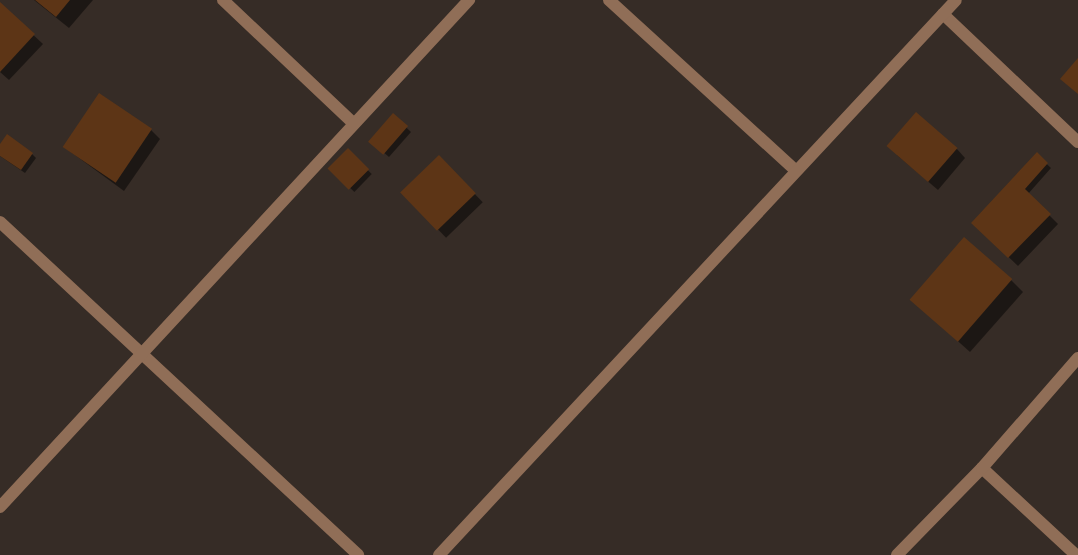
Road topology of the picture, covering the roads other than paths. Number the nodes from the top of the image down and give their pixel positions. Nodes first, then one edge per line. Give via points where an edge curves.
1 (223, 0) edge
2 (469, 0) edge
3 (609, 0) edge
4 (956, 0) edge
5 (943, 14) junction
6 (354, 124) junction
7 (1078, 142) edge
8 (796, 171) junction
9 (0, 222) edge
10 (142, 354) junction
11 (1078, 358) edge
12 (982, 468) junction
13 (0, 507) edge
14 (358, 555) edge
15 (439, 555) edge
16 (897, 555) edge
17 (1076, 555) edge

1 - 6 street
2 - 6 street
3 - 8 street
4 - 5 street
5 - 7 street
5 - 8 street
6 - 10 street
8 - 15 street
9 - 10 street
10 - 13 street
10 - 14 street
11 - 12 street
12 - 16 street
12 - 17 street

